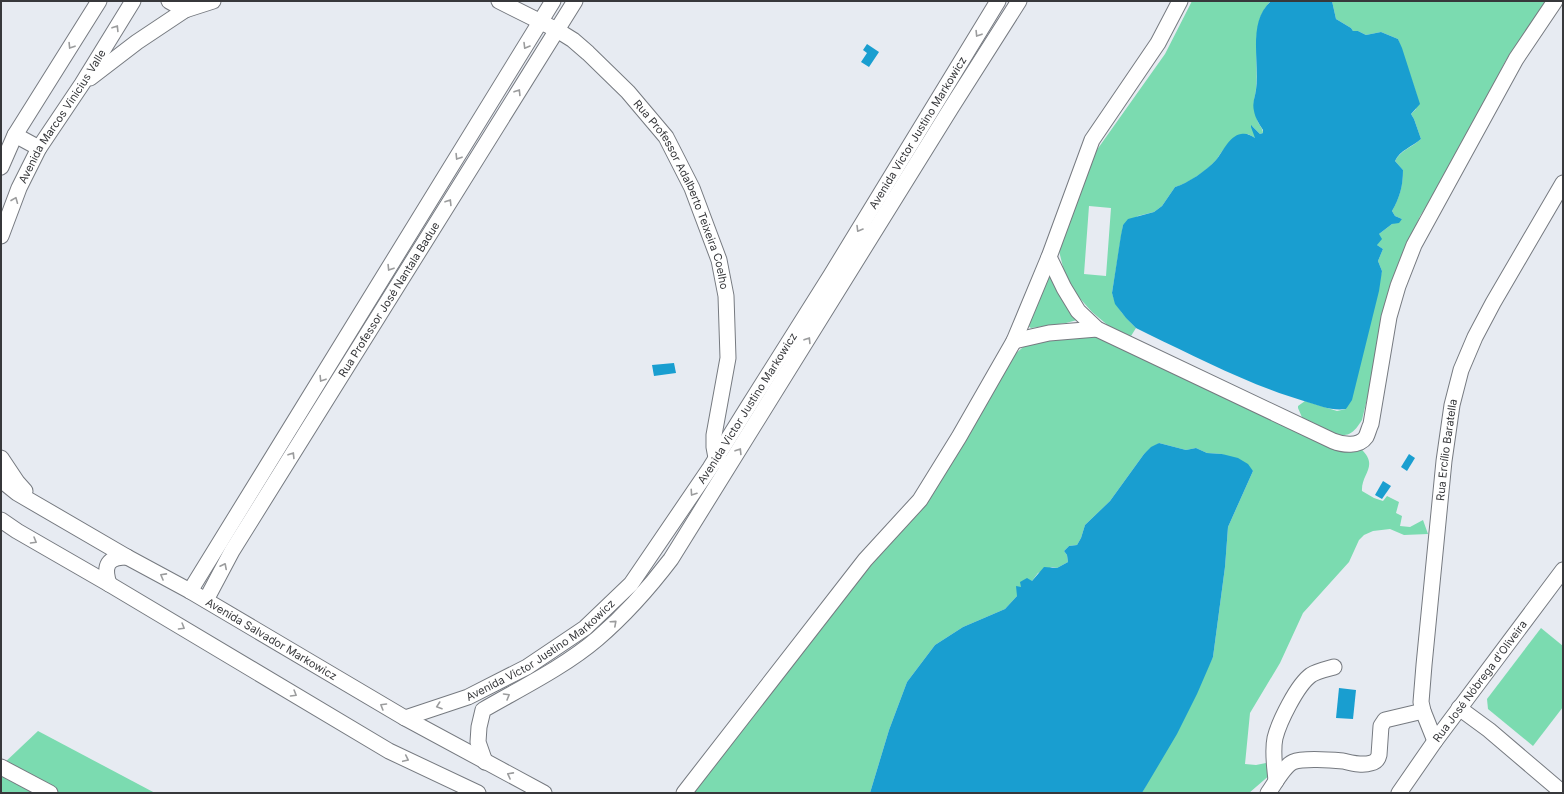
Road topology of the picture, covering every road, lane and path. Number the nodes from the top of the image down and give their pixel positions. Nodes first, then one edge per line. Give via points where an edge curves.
1 (99, 1) edge
2 (133, 1) edge
3 (169, 1) edge
4 (213, 1) edge
5 (500, 1) edge
6 (553, 1) edge
7 (575, 1) edge
8 (998, 1) edge
9 (1019, 1) edge
10 (1180, 1) edge
11 (1555, 1) edge
12 (185, 10) junction
13 (541, 22) junction
14 (557, 30) junction
15 (82, 84) junction
16 (16, 135) junction
17 (39, 148) junction
18 (1, 167) edge
19 (1563, 184) edge
20 (1, 236) edge
21 (1049, 257) junction
22 (1096, 329) junction
23 (1014, 341) junction
24 (1, 458) edge
25 (716, 458) junction
26 (729, 467) junction
27 (1, 480) edge
28 (39, 506) junction
29 (1, 520) edge
30 (127, 557) junction
31 (1563, 570) edge
32 (109, 584) junction
33 (190, 591) junction
34 (206, 600) junction
35 (1334, 667) dead end
36 (468, 697) junction
37 (1459, 708) junction
38 (483, 710) junction
39 (1423, 711) junction
40 (404, 718) junction
41 (1435, 741) junction
42 (485, 762) junction
43 (1, 766) edge
44 (1272, 787) edge
45 (50, 793) edge
46 (478, 793) edge
47 (544, 793) edge
48 (684, 793) edge
49 (1399, 793) edge
50 (1562, 793) edge

1 -> 16 street
15 -> 2 street, Avenida Marcos Vinicius Valle
3 - 12 street
4 - 12 street
5 - 13 street, Rua Professor Adalberto Teixeira Coelho
6 - 13 street, Rua Professor José Nantala Badue
7 - 14 street, Rua Professor José Nantala Badue
8 -> 25 street, Avenida Victor Justino Markowicz
26 -> 9 street, Avenida Victor Justino Markowicz
10 - 21 street via 1158,44 1092,140
11 - 22 street via 1516,59 1414,245 1389,317 1371,424 1366,437 1361,441 1346,445 1333,441
12 - 15 street via 137,42
13 - 14 street, Rua Professor Adalberto Teixeira Coelho
13 -> 33 street, Rua Professor José Nantala Badue
14 - 25 street, Rua Professor Adalberto Teixeira Coelho via 572,40 628,92 666,137 692,188 719,260 726,296 728,350 714,435
34 -> 14 street, Rua Professor José Nantala Badue via 237,544
15 - 17 street, Avenida Marcos Vinicius Valle
16 - 17 street
16 - 18 street
20 -> 17 street, Avenida Marcos Vinicius Valle via 19,188
19 - 39 street, Rua Ercílio Baratella via 1493,303 1467,353 1456,387 1439,506 1421,702
21 - 22 street via 1078,311
21 - 23 street
22 - 23 street via 1049,332
23 - 48 street via 920,500 866,560
24 - 28 street via 17,482
25 - 26 street
25 -> 36 street, Avenida Victor Justino Markowicz via 626,589 585,628 527,667
38 -> 26 street, Avenida Victor Justino Markowicz via 549,672 596,640 622,616 671,559
27 - 28 street, Avenida Salvador Markowicz
28 - 30 street, Avenida Salvador Markowicz
29 -> 32 street
30 - 32 street via 114,558 109,562 106,569
33 -> 30 street, Avenida Salvador Markowicz
31 - 37 street, Rua José Nóbrega d'Oliveira
32 -> 46 street via 389,751
33 - 34 street, Avenida Salvador Markowicz
40 -> 34 street, Avenida Salvador Markowicz
35 - 44 street via 1312,674 1296,690 1275,738
36 - 38 street
36 -> 40 street, Avenida Victor Justino Markowicz
37 - 41 street, Rua José Nóbrega d'Oliveira
37 - 50 street via 1489,730
38 - 42 street, Avenida Victor Justino Markowicz via 478,742
39 - 41 street, Rua Ercílio Baratella
39 - 44 street via 1382,722 1379,754 1375,761 1362,764 1340,761 1295,761 1289,764
40 - 42 street, Avenida Salvador Markowicz
41 - 49 street, Rua José Nóbrega d'Oliveira
47 -> 42 street, Avenida Salvador Markowicz
43 - 45 street

